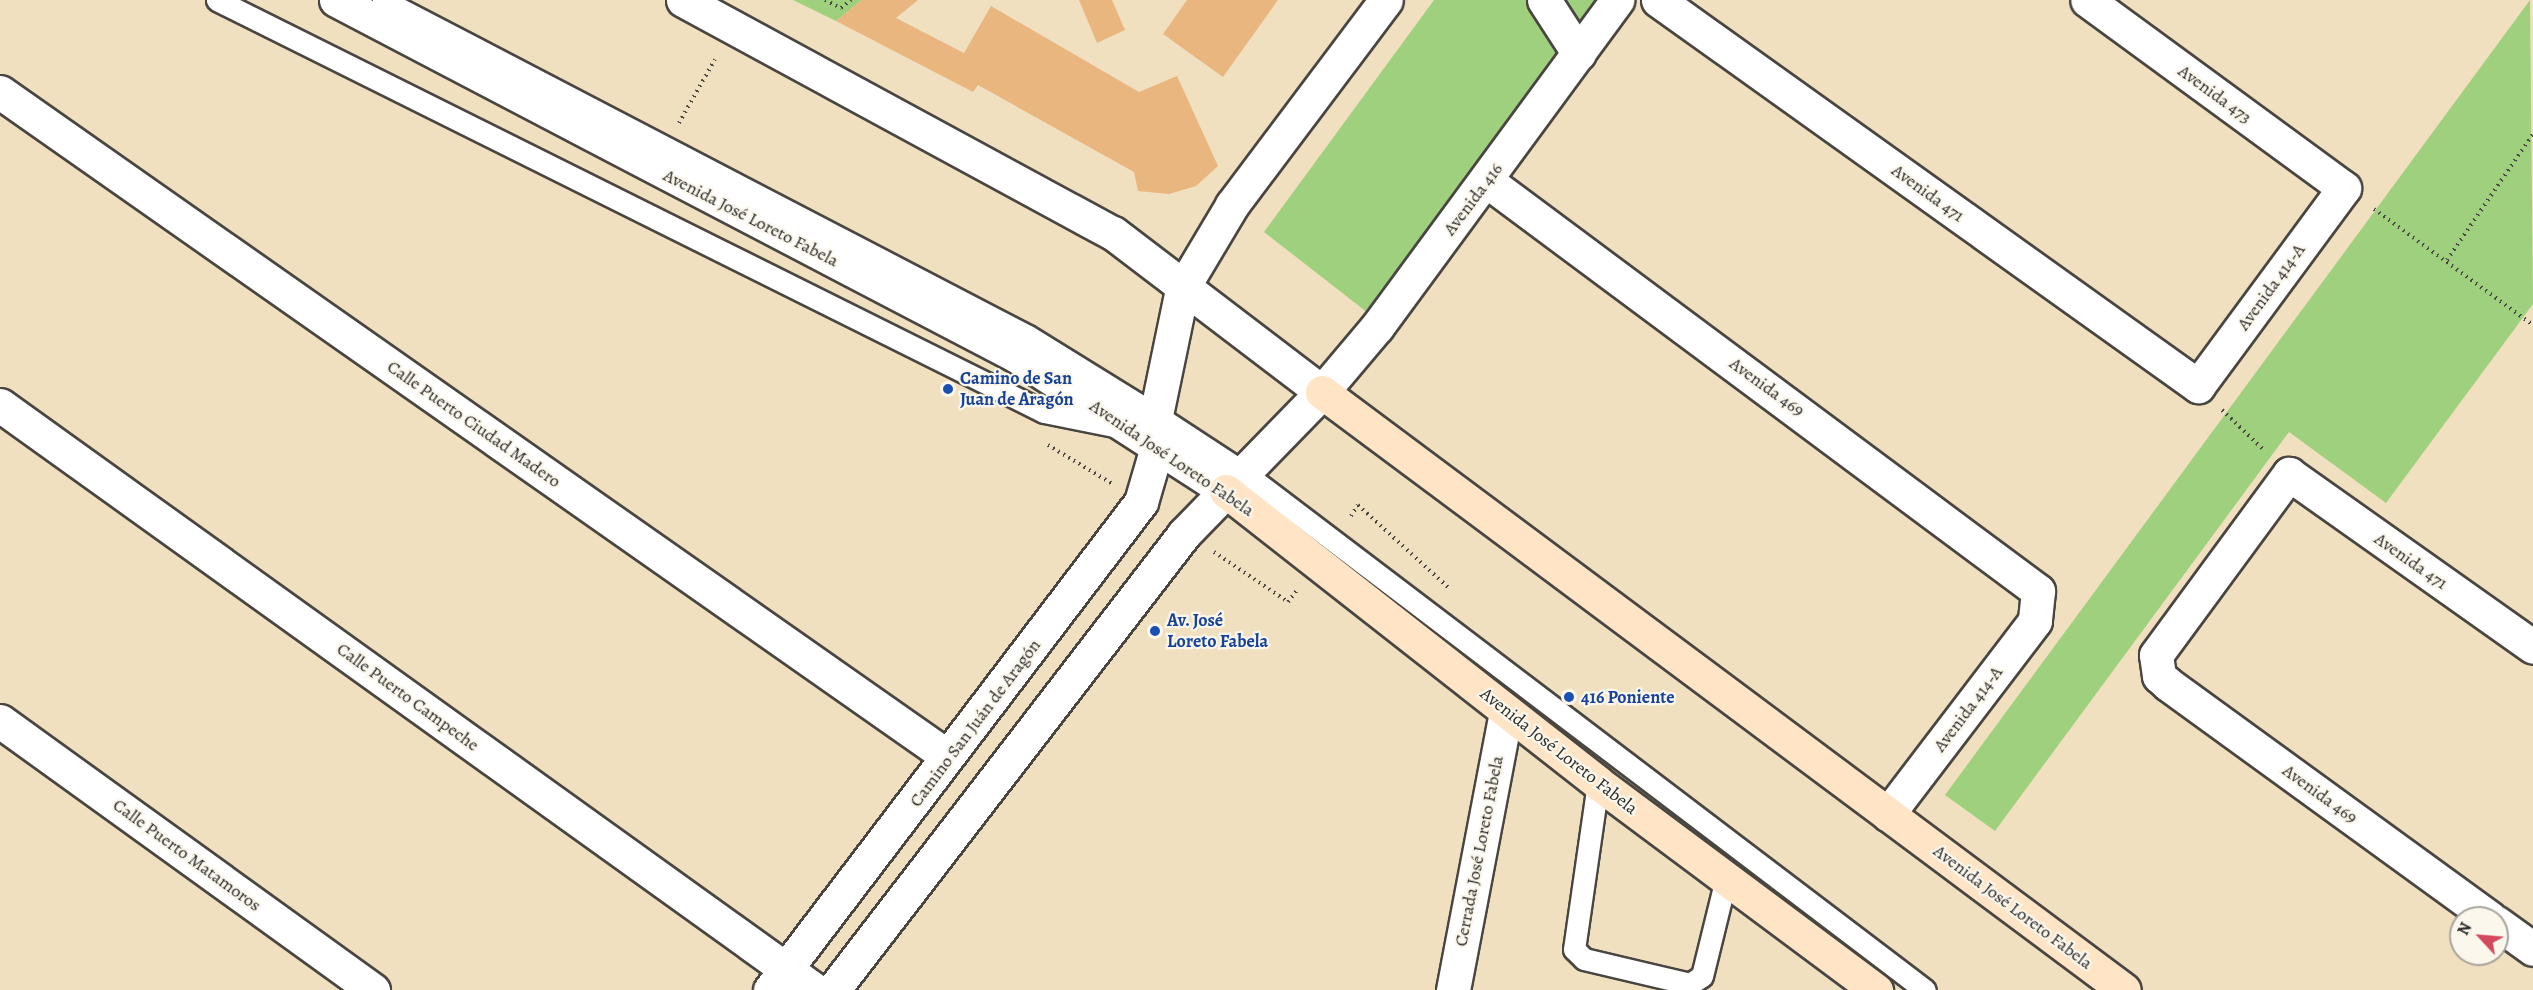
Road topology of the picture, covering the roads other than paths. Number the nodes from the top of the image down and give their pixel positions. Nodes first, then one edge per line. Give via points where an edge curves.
1 (217, 0) edge
2 (336, 0) edge
3 (383, 0) edge
4 (683, 0) edge
5 (1386, 0) edge
6 (1545, 0) edge
7 (1617, 0) edge
8 (1658, 0) edge
9 (2087, 0) edge
10 (1579, 54) junction
11 (0, 92) edge
12 (1487, 181) junction
13 (2344, 188) joint
14 (1182, 289) junction
15 (2198, 386) joint
16 (1322, 392) junction
17 (0, 405) edge
18 (1150, 430) junction
19 (1235, 482) junction
20 (2040, 600) joint
21 (2533, 647) edge
22 (2155, 666) joint
23 (997, 692) junction
24 (1506, 711) junction
25 (0, 721) edge
26 (1038, 724) junction
27 (947, 756) junction
28 (1598, 783) junction
29 (1888, 814) junction
30 (905, 816) junction
31 (947, 845) junction
32 (1726, 878) junction
33 (2473, 906) edge
34 (2509, 932) edge
35 (2533, 950) edge
36 (778, 979) edge
37 (373, 990) edge
38 (815, 990) edge
39 (832, 990) edge
40 (1453, 990) edge
41 (1876, 990) edge
42 (1925, 990) edge
43 (2124, 990) edge

1 - 18 lane via 1044,412
2 - 18 street, Avenida José Loreto Fabela via 1015,355
3 - 18 lane via 1028,336
4 - 14 street, Avenida José Loreto Fabela via 1113,233
5 - 14 street via 1232,205
6 - 10 street
7 - 10 street, Avenida 416
8 - 15 street, Avenida 471
9 - 13 street, Avenida 473
10 - 12 street, Avenida 416
11 - 27 street, Calle Puerto Ciudad Madero
12 - 16 street, Avenida 416
12 - 20 street, Avenida 469 via 2032,582
13 - 15 street, Avenida 414-A
14 - 16 street, Avenida José Loreto Fabela
14 - 18 street, Camino San Juán de Aragón
16 - 19 street, Avenida 416
16 - 29 main road, Avenida José Loreto Fabela
17 - 36 street, Calle Puerto Campeche
18 - 19 street, Avenida José Loreto Fabela
18 - 23 street, Camino San Juán de Aragón via 1141,502
19 - 24 main road, Avenida José Loreto Fabela
19 - 26 street via 1184,534
19 - 42 lane
20 - 29 street, Avenida 414-A via 2035,621
21 - 22 street, Avenida 471 via 2289,474 2159,647
22 - 33 street, Avenida 469 via 2168,684
23 - 26 street
23 - 27 street, Camino San Juán de Aragón
24 - 28 main road, Avenida José Loreto Fabela
24 - 40 street, Cerrada José Loreto Fabela
25 - 37 street, Calle Puerto Matamoros
26 - 31 street
27 - 30 street, Camino San Juán de Aragón
28 - 32 main road, Avenida José Loreto Fabela
28 - 32 lane via 1574,950 1584,959 1690,984 1702,976
29 - 43 main road, Avenida José Loreto Fabela
30 - 31 street
30 - 36 street, Camino San Juán de Aragón
31 - 39 street
32 - 41 main road, Avenida José Loreto Fabela
34 - 35 street
36 - 38 street, Calle Puerto Campeche

